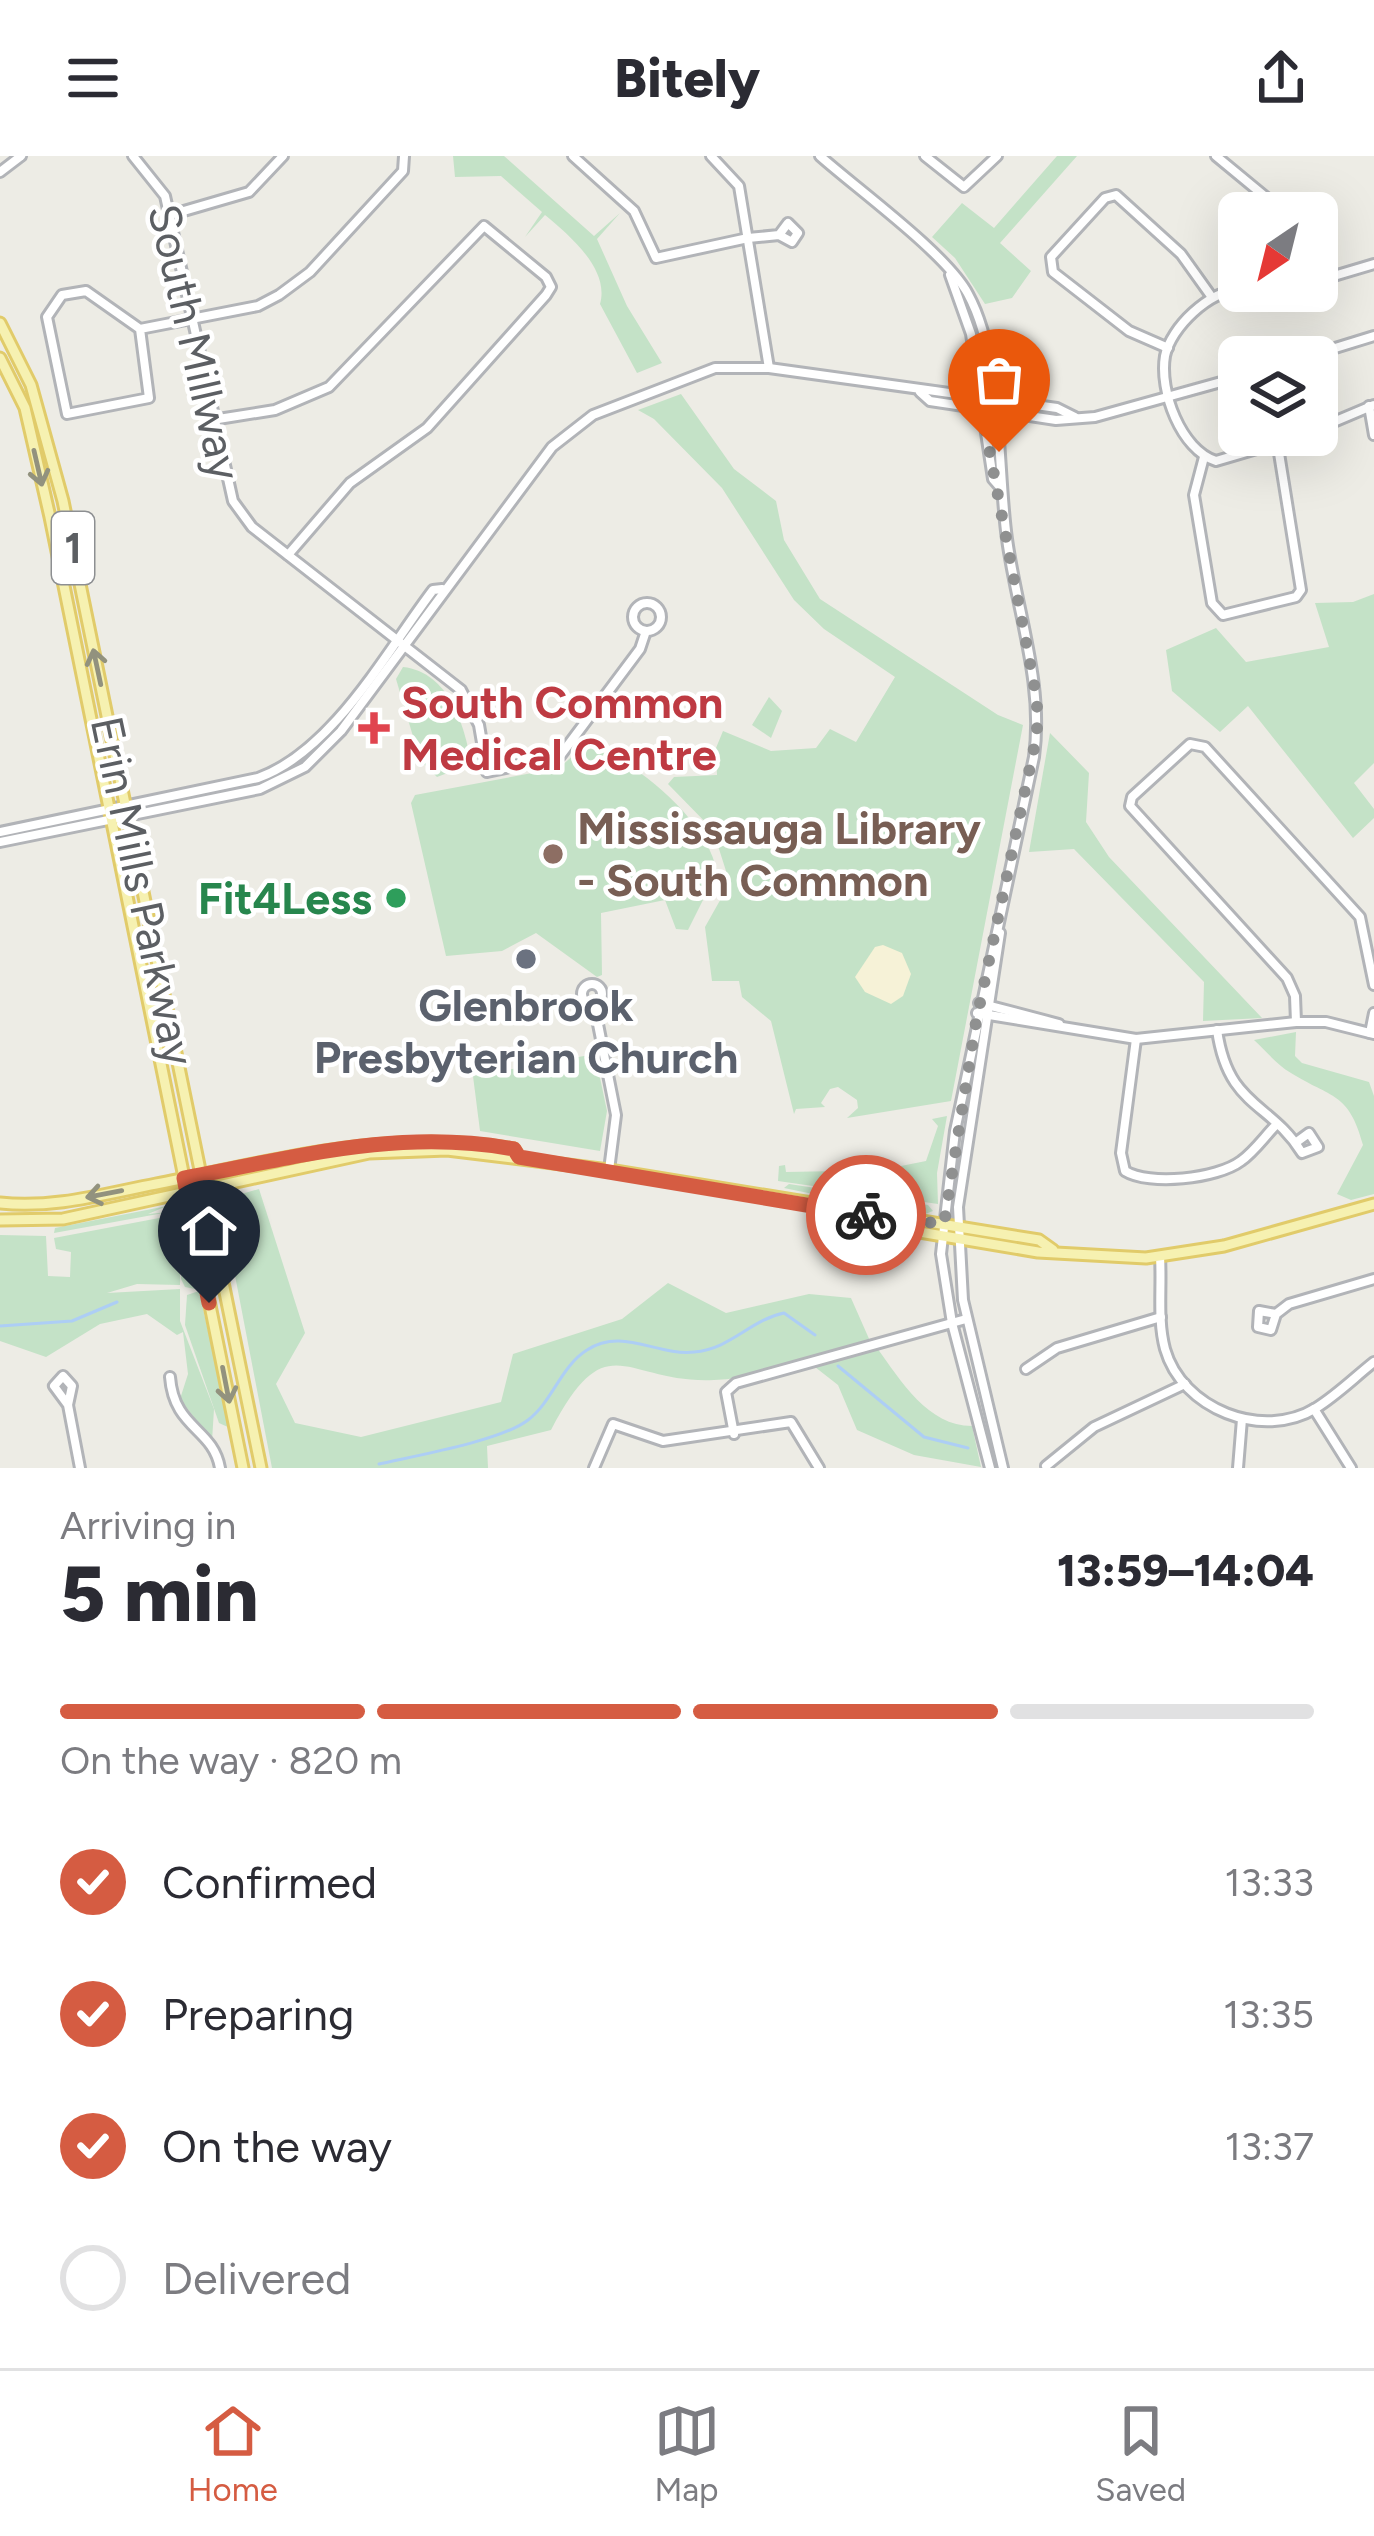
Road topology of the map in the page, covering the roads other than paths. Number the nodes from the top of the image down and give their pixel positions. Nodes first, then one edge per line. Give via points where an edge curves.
1 (133, 156) edge
2 (283, 156) edge
3 (404, 156) edge
4 (573, 156) edge
5 (711, 156) edge
6 (820, 156) edge
7 (926, 156) edge
8 (997, 156) edge
9 (1216, 156) edge
10 (19, 157) edge
11 (0, 172) edge
12 (1260, 192) edge
13 (170, 215) junction
14 (779, 235) dead end
15 (748, 238) junction
16 (1374, 264) edge
17 (949, 273) junction
18 (1338, 275) edge
19 (1218, 294) edge
20 (1210, 296) junction
21 (192, 319) junction
22 (0, 323) edge
23 (140, 329) junction
24 (1374, 336) edge
25 (1338, 347) edge
26 (1168, 348) junction
27 (0, 358) edge
28 (769, 368) junction
29 (1218, 383) edge
30 (919, 392) junction
31 (979, 396) junction
32 (1172, 397) junction
33 (992, 398) junction
34 (1371, 405) edge
35 (981, 408) junction
36 (994, 410) junction
37 (1075, 417) junction
38 (212, 420) junction
39 (1338, 420) edge
40 (1374, 435) edge
41 (1245, 456) edge
42 (1279, 456) edge
43 (1204, 457) junction
44 (1000, 488) junction
45 (288, 555) junction
46 (442, 589) junction
47 (646, 631) dead end
48 (396, 638) junction
49 (406, 646) junction
50 (127, 811) junction
51 (110, 815) junction
52 (0, 832) edge
53 (0, 842) edge
54 (1000, 926) junction
55 (1374, 985) edge
56 (594, 1004) dead end
57 (978, 1008) junction
58 (990, 1010) junction
59 (1374, 1012) edge
60 (1296, 1022) junction
61 (1217, 1030) junction
62 (1372, 1034) edge
63 (1136, 1039) junction
64 (1276, 1125) junction
65 (1298, 1141) dead end
66 (519, 1157) junction
67 (609, 1170) junction
68 (201, 1175) junction
69 (184, 1178) junction
70 (204, 1189) junction
71 (187, 1192) junction
72 (0, 1203) edge
73 (1372, 1204) edge
74 (0, 1220) edge
75 (943, 1230) junction
76 (958, 1233) junction
77 (1160, 1256) junction
78 (1374, 1279) edge
79 (1276, 1314) dead end
80 (1161, 1317) junction
81 (966, 1319) junction
82 (952, 1323) junction
83 (1374, 1362) edge
84 (1026, 1369) dead end
85 (170, 1377) dead end
86 (1184, 1384) junction
87 (68, 1405) dead end
88 (1314, 1409) junction
89 (1242, 1419) junction
90 (734, 1434) junction
91 (1046, 1466) edge
92 (80, 1468) edge
93 (220, 1468) edge
94 (243, 1468) edge
95 (261, 1468) edge
96 (594, 1468) edge
97 (819, 1468) edge
98 (990, 1468) edge
99 (1003, 1468) edge
100 (1238, 1468) edge
101 (1351, 1468) edge

1 - 13 street, South Millway via 158,184
2 - 13 street via 249,192
3 - 21 street via 403,171 293,286 258,306
4 - 15 street via 634,211 656,258
5 - 15 street via 739,186
6 - 17 street
7 - 8 street via 964,187
9 - 12 street
10 - 11 street
13 - 21 street, South Millway
14 - 15 street
15 - 28 street
16 - 18 street
17 - 31 street
17 - 33 street via 970,297
19 - 20 street
20 - 26 street
20 - 26 street via 1181,254 1113,195 1050,259 1053,272 1124,328
21 - 23 street
21 - 38 street, South Millway
50 -> 22 main road, Erin Mills Parkway / 1 via 48,432
23 - 23 street via 86,291 62,295 46,316 67,414 149,398
24 - 25 street
26 - 32 street
27 -> 51 main road, Erin Mills Parkway / 1 via 25,408
28 - 30 street
28 - 46 street via 702,371 578,424 540,460
29 - 32 street
30 - 31 street
30 - 35 street
31 - 33 street
31 - 35 street
32 - 37 street
32 - 43 street via 1182,434
33 - 36 street
33 - 37 street
34 - 39 street
34 - 40 street
35 - 36 street
35 - 44 street
36 - 37 street
36 - 44 street
38 - 45 street, South Millway via 233,501
38 - 45 street via 275,410 329,387 484,226 546,278 546,295 428,428 350,483
41 - 43 street
42 - 43 street via 1301,590 1222,615 1212,604 1194,494
44 - 54 street via 1037,700
45 - 48 street, South Millway
46 - 48 street
46 - 49 street
47 - 49 street, South Millway via 560,756 488,772 472,702
48 - 49 street, South Millway
48 - 50 street via 295,761
49 - 50 street via 305,767 260,789
50 - 51 street
50 - 68 main road, Erin Mills Parkway / 1
51 - 52 street
51 - 53 street
51 - 69 main road, Erin Mills Parkway / 1
54 - 57 street
54 - 58 street
55 - 60 street via 1360,917 1206,748 1190,744 1130,806 1287,978
56 - 67 street via 615,1104
57 - 58 street
57 - 75 street
58 - 63 street
58 - 76 street
59 - 62 street
60 - 61 street
60 - 62 street
61 - 63 street
61 - 64 street via 1230,1079
63 - 64 street via 1121,1153 1125,1171 1137,1179 1239,1163
64 - 65 street
66 - 67 main road
66 - 68 main road via 484,1143 400,1139
66 - 70 main road via 388,1151
67 - 75 main road via 871,1216 884,1226
68 - 69 main road
68 - 70 main road, Erin Mills Parkway / 1
69 - 71 main road, Erin Mills Parkway / 1
69 -> 72 main road via 50,1204
70 - 71 main road
70 - 95 main road, Erin Mills Parkway / 1
71 - 74 main road via 63,1219
71 -> 94 main road, Erin Mills Parkway / 1
73 - 77 main road
75 - 76 main road
75 - 82 street
76 - 77 main road via 1120,1258
76 - 81 street
77 - 80 street
78 - 79 street
80 - 84 street via 1057,1348
80 - 86 street via 1165,1349
81 - 82 street
81 - 99 street
82 - 90 street via 728,1387
82 - 98 street
83 - 88 street
85 - 93 street via 175,1409
86 - 89 street
86 - 91 street via 1094,1427
87 - 92 street
88 - 89 street
88 - 101 street
89 - 100 street
90 - 96 street via 662,1442 613,1424
90 - 97 street via 791,1422

